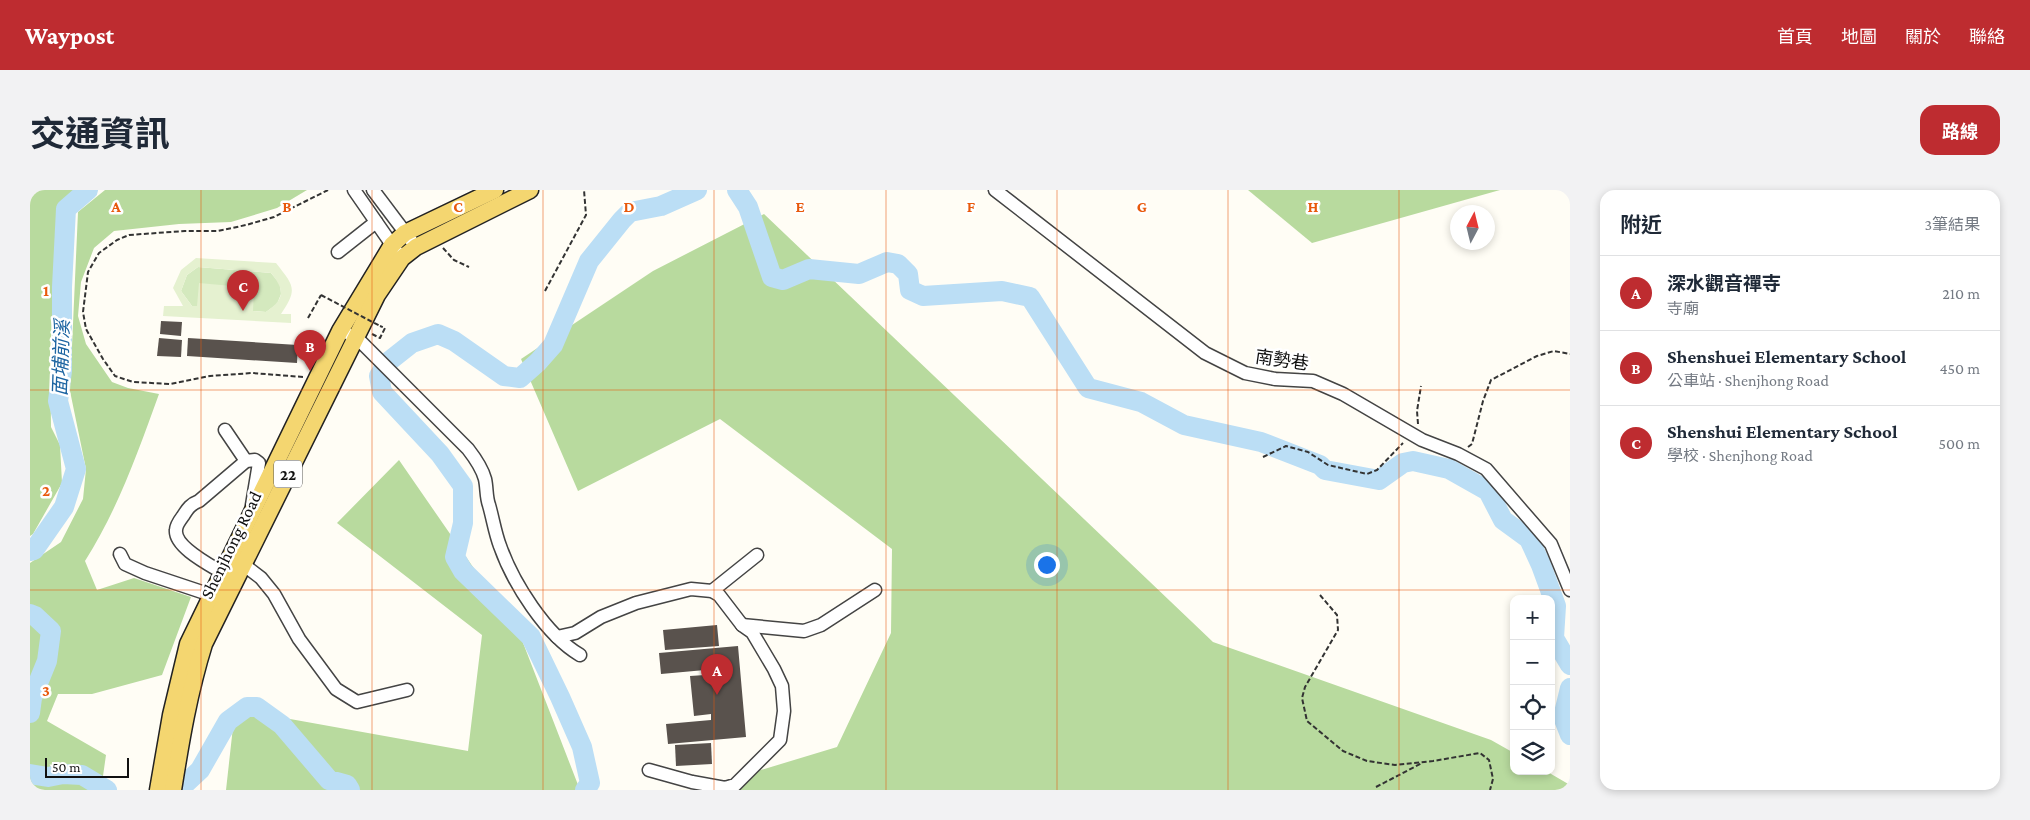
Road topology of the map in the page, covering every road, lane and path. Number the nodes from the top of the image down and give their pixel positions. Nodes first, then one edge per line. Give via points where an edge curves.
1 (328, 190) edge
2 (354, 190) edge
3 (373, 190) edge
4 (495, 190) edge
5 (530, 190) edge
6 (584, 190) edge
7 (994, 190) edge
8 (373, 217) junction
9 (405, 233) junction
10 (434, 237) junction
11 (416, 247) junction
12 (397, 251) junction
13 (338, 252) dead end
14 (469, 267) dead end
15 (545, 291) dead end
16 (308, 318) dead end
17 (356, 334) junction
18 (1570, 354) edge
19 (318, 378) junction
20 (1421, 386) dead end
21 (226, 430) dead end
22 (1417, 437) junction
23 (1458, 454) junction
24 (1264, 457) dead end
25 (246, 461) junction
26 (250, 520) junction
27 (120, 554) dead end
28 (757, 554) dead end
29 (232, 565) junction
30 (875, 590) dead end
31 (1570, 590) edge
32 (712, 591) junction
33 (211, 595) junction
34 (1320, 595) dead end
35 (742, 625) junction
36 (557, 637) junction
37 (580, 655) dead end
38 (407, 690) dead end
39 (178, 714) junction
40 (1424, 762) junction
41 (649, 770) dead end
42 (1376, 787) dead end
43 (158, 790) edge
44 (173, 790) edge
45 (1490, 790) edge

1 - 19 path via 274,217 246,225 218,230 129,235 116,240 99,253 88,272 83,312 86,329 107,365 115,376 133,382 170,384 210,376 252,373
2 - 8 street
3 - 9 street
4 - 9 main road, 22
5 - 10 main road, 22
6 - 15 path via 586,215
7 - 22 street, 南勢巷 via 1205,353 1245,373 1313,381 1343,394
8 - 12 street
8 - 13 street
9 - 11 street
9 - 12 main road, 22
10 - 11 main road, 22
10 - 14 path via 454,260
11 - 12 main road, Shenjhong Road / 22
12 - 17 main road, Shenjhong Road / 22
16 - 17 path, bridge via 321,295 385,328 380,338
17 - 19 main road, Shenjhong Road / 22
17 - 29 main road, Shenjhong Road / 22
17 - 36 street via 478,462 485,478 488,504 500,546 533,608
18 - 23 path via 1554,352 1538,356 1491,380 1472,444
19 - 26 main road, Shenjhong Road / 22
20 - 22 path
21 - 25 street
22 - 23 street, 南勢巷
22 - 24 path via 1377,470 1367,474 1328,465 1308,452 1286,446
23 - 31 street, 南勢巷 via 1486,469 1551,544
25 - 26 street via 258,463
25 - 29 street via 199,501 190,504 176,531 178,540 196,557
26 - 29 main road, Shenjhong Road / 22
27 - 33 street via 125,564 144,573
28 - 32 street
29 - 33 main road, Shenjhong Road / 22
29 - 38 street via 261,578 274,594 299,639 336,689 357,702
29 - 39 main road, Shenjhong Road / 22
30 - 35 street via 821,625 804,631
32 - 35 street
32 - 36 street via 691,589 636,603 601,617 575,633
33 - 39 main road, Shenjhong Road / 22 via 188,644
34 - 40 path via 1337,615 1338,630 1305,687 1302,698 1307,721 1343,751 1367,761 1395,765
35 - 41 street via 752,632 782,686 784,711 780,740 735,785 725,788
36 - 37 street
39 - 43 main road, 22
39 - 44 main road, 22
40 - 42 path
40 - 45 path via 1480,753 1489,760 1493,779

